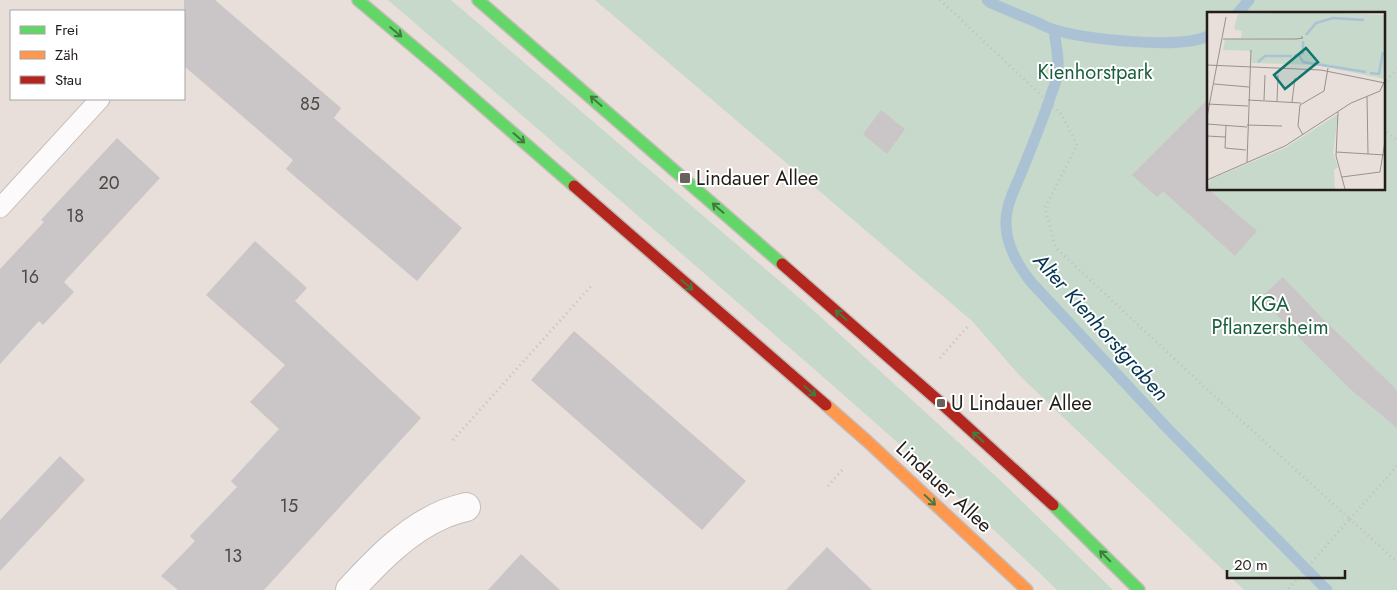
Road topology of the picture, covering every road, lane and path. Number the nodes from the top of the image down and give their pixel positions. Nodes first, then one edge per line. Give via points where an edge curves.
1 (358, 0) edge
2 (478, 0) edge
3 (940, 0) edge
4 (1397, 69) edge
5 (1384, 83) edge
6 (99, 100) edge
7 (1384, 130) edge
8 (1397, 140) edge
9 (0, 208) edge
10 (593, 284) dead end
11 (453, 440) dead end
12 (1397, 466) edge
13 (466, 507) dead end
14 (1350, 519) junction
15 (1397, 562) edge
16 (350, 590) edge
17 (1027, 590) edge
18 (1139, 590) edge
19 (1287, 590) edge

1 -> 17 main road, Lindauer Allee via 827,406
18 -> 2 main road via 1066,517 941,403
3 - 14 path via 1062,115 1078,145 1045,208 1056,248
4 - 5 path
6 - 9 lane
7 - 8 path
10 - 11 path
12 - 14 path
13 - 16 street via 444,514 411,532
14 - 15 path
14 - 19 path

